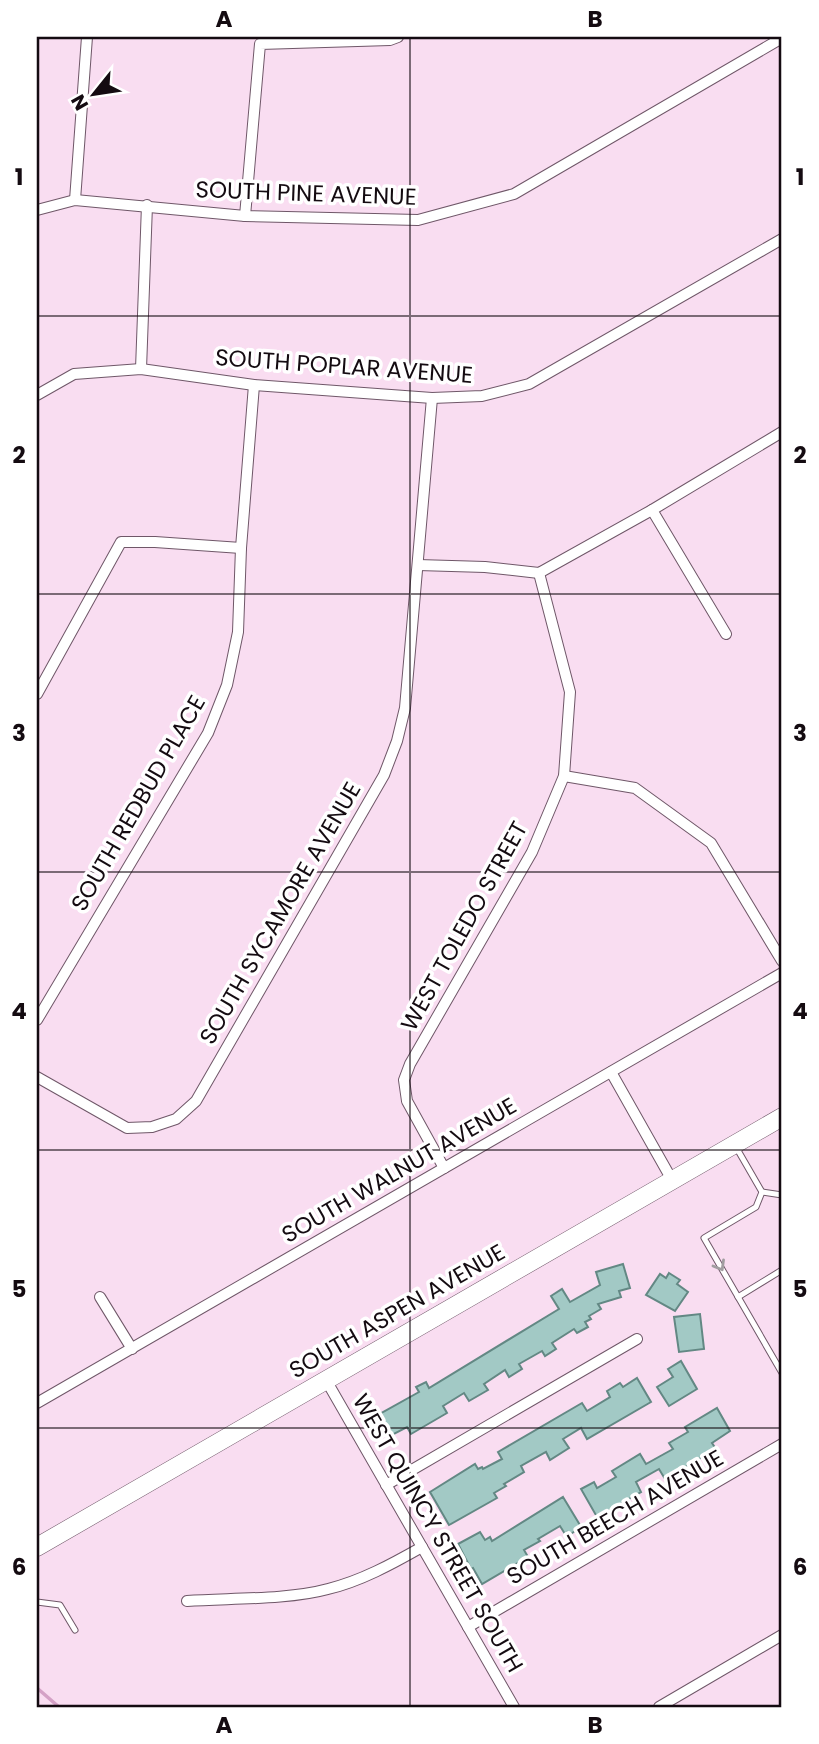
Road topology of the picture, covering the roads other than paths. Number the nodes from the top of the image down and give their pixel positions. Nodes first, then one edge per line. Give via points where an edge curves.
1 (87, 37) edge
2 (398, 37) edge
3 (759, 37) edge
4 (782, 38) edge
5 (766, 48) junction
6 (75, 200) junction
7 (147, 205) junction
8 (37, 210) edge
9 (245, 216) junction
10 (782, 239) edge
11 (141, 369) junction
12 (254, 385) junction
13 (37, 396) edge
14 (432, 398) junction
15 (782, 432) edge
16 (652, 510) junction
17 (241, 548) junction
18 (418, 565) junction
19 (539, 573) junction
20 (726, 634) dead end
21 (37, 694) edge
22 (564, 776) junction
23 (782, 961) edge
24 (782, 972) edge
25 (40, 1006) edge
26 (37, 1020) edge
27 (611, 1072) junction
28 (37, 1077) edge
29 (782, 1116) edge
30 (735, 1144) junction
31 (444, 1168) junction
32 (672, 1180) junction
33 (762, 1192) junction
34 (782, 1195) edge
35 (782, 1270) edge
36 (100, 1297) dead end
37 (738, 1297) junction
38 (637, 1339) dead end
39 (132, 1349) junction
40 (782, 1373) edge
41 (326, 1380) junction
42 (37, 1404) edge
43 (782, 1444) edge
44 (386, 1485) junction
45 (37, 1545) edge
46 (422, 1547) junction
47 (187, 1601) dead end
48 (37, 1602) edge
49 (468, 1627) junction
50 (75, 1630) dead end
51 (782, 1635) edge
52 (514, 1707) edge
53 (659, 1707) edge

1 - 6 street
2 - 9 street via 260,44
3 - 5 street
4 - 5 street, SOUTH PINE AVENUE
5 - 9 street, SOUTH PINE AVENUE via 514,194 418,220
6 - 7 street, SOUTH PINE AVENUE
6 - 8 street, SOUTH PINE AVENUE
7 - 9 street, SOUTH PINE AVENUE
7 - 11 street
10 - 14 street, SOUTH POPLAR AVENUE via 529,384 482,396
11 - 12 street, SOUTH POPLAR AVENUE
11 - 13 street, SOUTH POPLAR AVENUE via 74,374
12 - 14 street, SOUTH POPLAR AVENUE
12 - 17 street, SOUTH REDBUD PLACE
14 - 18 street, SOUTH SYCAMORE AVENUE
15 - 16 street
16 - 19 street
16 - 20 street
17 - 21 street via 121,542
17 - 25 street, SOUTH REDBUD PLACE via 238,632 227,685 208,733
18 - 19 street
18 - 28 street, SOUTH SYCAMORE AVENUE via 405,708 384,775 196,1101 176,1119 152,1127 127,1128
19 - 22 street, WEST TOLEDO STREET via 570,692
22 - 23 street via 635,788 711,843
22 - 31 street, WEST TOLEDO STREET via 532,852 404,1080 407,1101
24 - 27 street, SOUTH WALNUT AVENUE
25 - 26 street, SOUTH REDBUD PLACE
27 - 31 street, SOUTH WALNUT AVENUE
27 - 32 street
29 - 30 main road, SOUTH ASPEN AVENUE
30 - 32 main road, SOUTH ASPEN AVENUE
30 - 33 lane
31 - 39 street, SOUTH WALNUT AVENUE
32 - 41 main road, SOUTH ASPEN AVENUE
33 - 34 lane
33 -> 37 lane via 756,1206 704,1238
35 - 37 lane
36 - 39 street
37 - 40 lane
38 - 44 street
39 - 42 street, SOUTH WALNUT AVENUE
41 - 44 street, WEST QUINCY STREET SOUTH
41 - 45 main road, SOUTH ASPEN AVENUE
43 - 49 street, SOUTH BEECH AVENUE
44 - 46 street, WEST QUINCY STREET SOUTH
46 - 47 street via 371,1574 327,1589
46 - 49 street, WEST QUINCY STREET SOUTH
48 - 50 lane via 60,1605
49 - 52 street, WEST QUINCY STREET SOUTH
51 - 53 street

